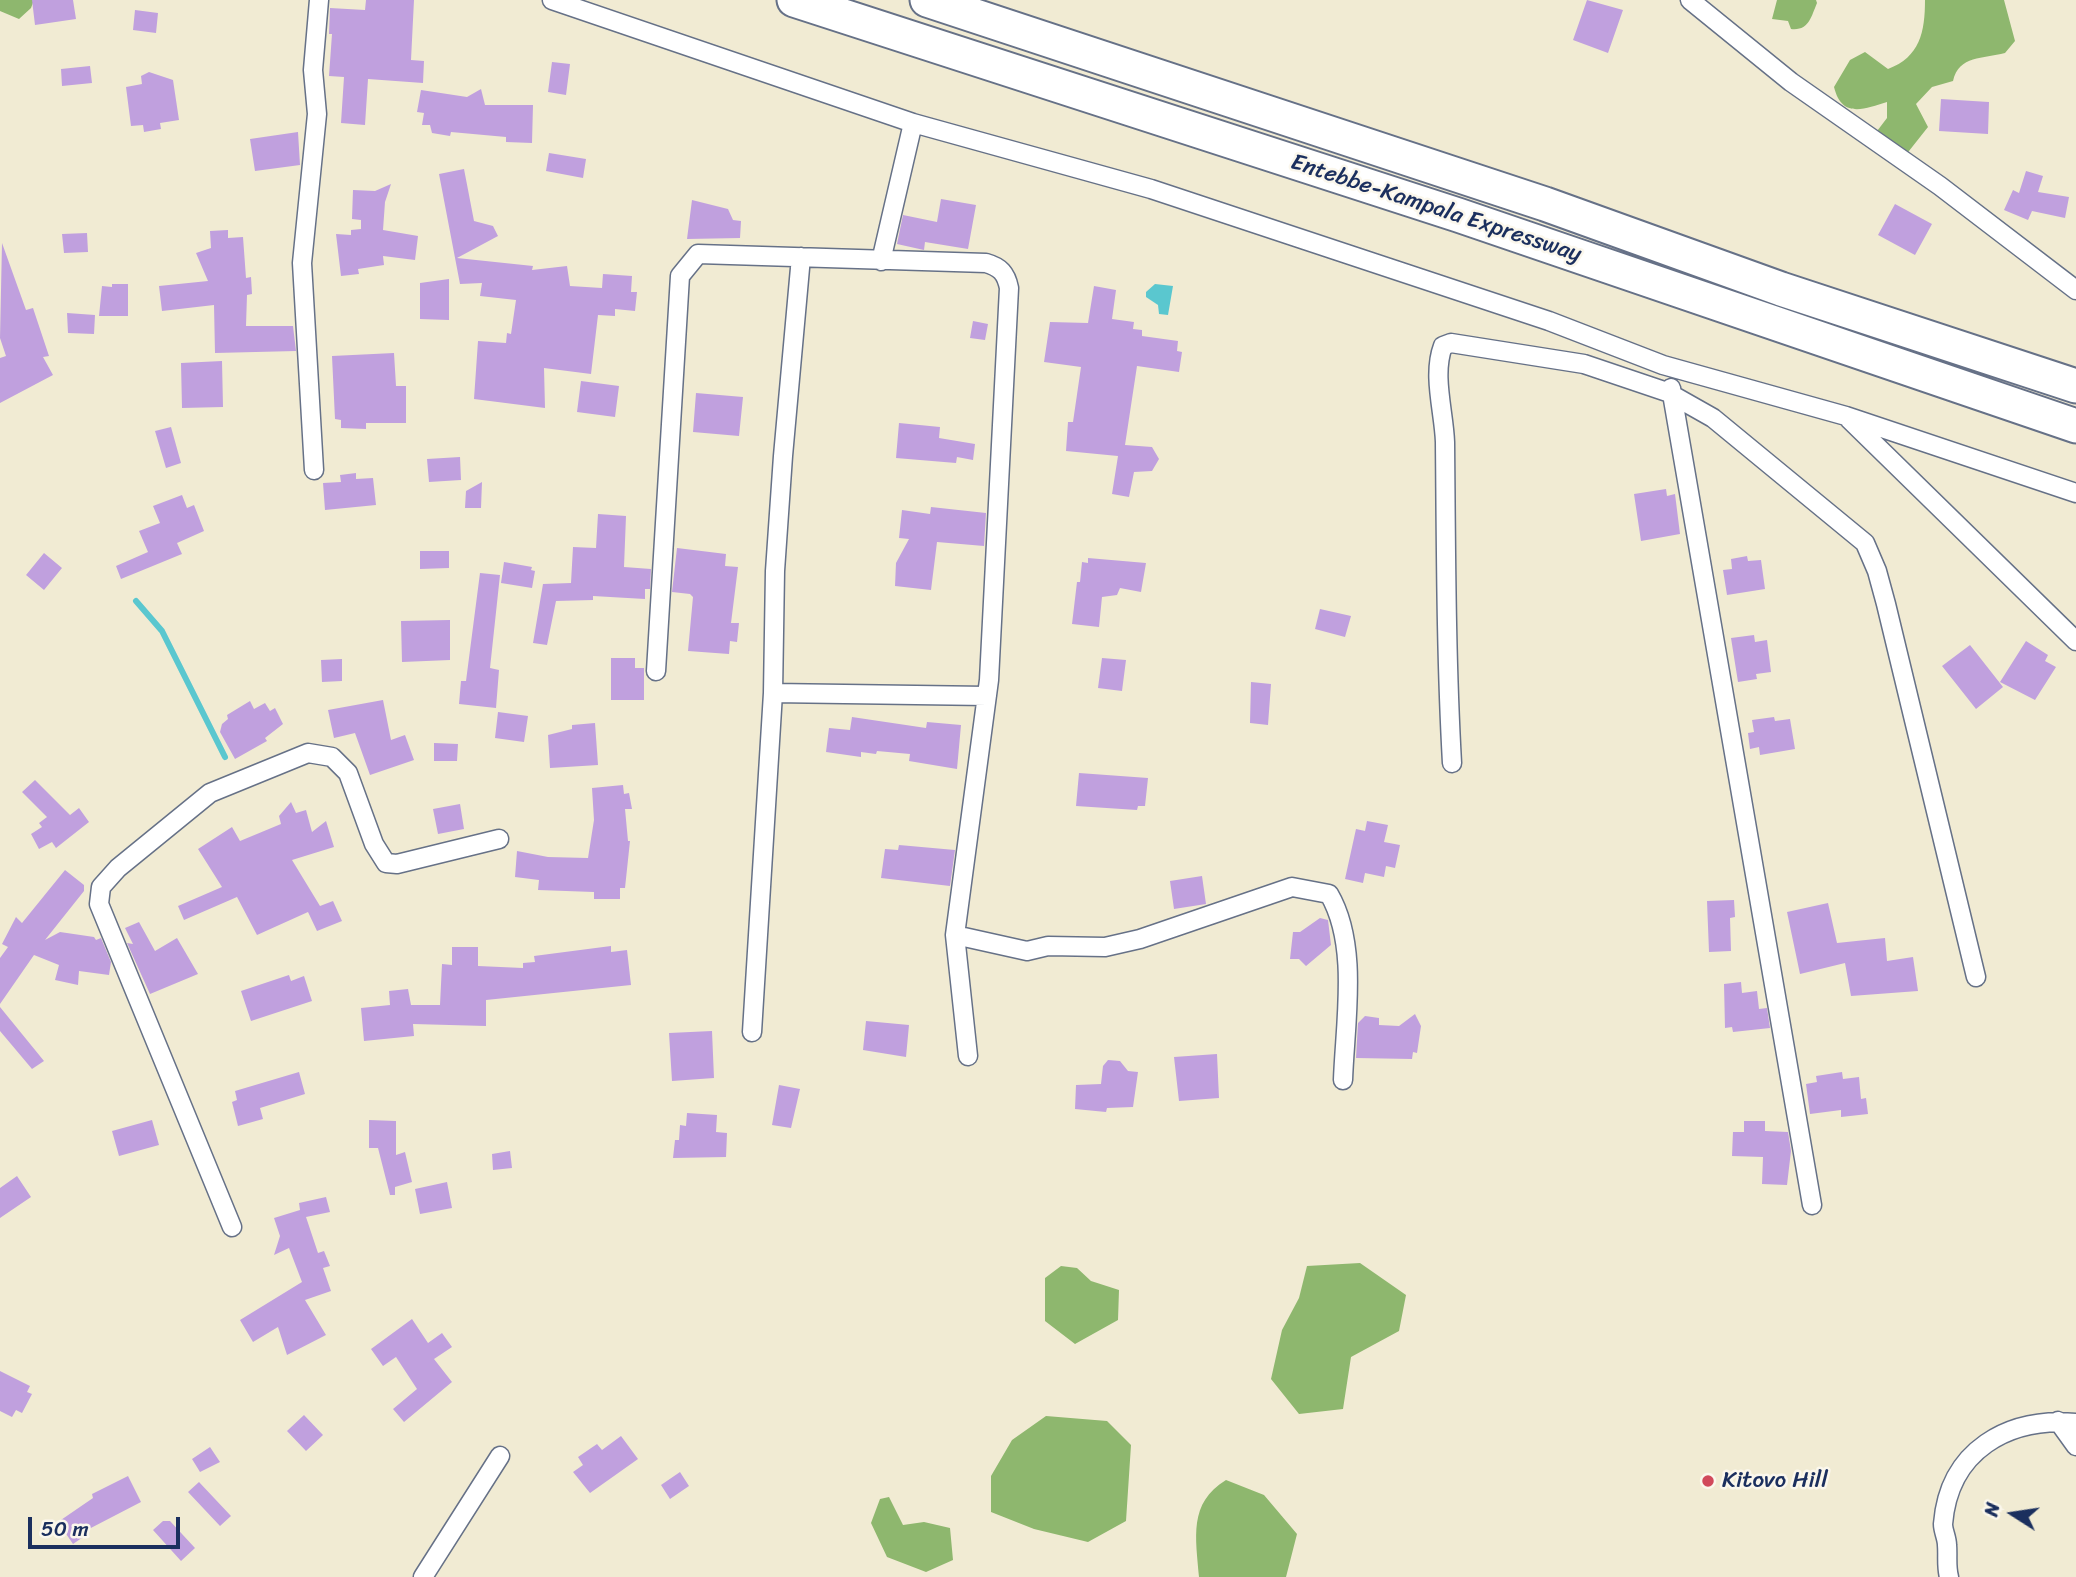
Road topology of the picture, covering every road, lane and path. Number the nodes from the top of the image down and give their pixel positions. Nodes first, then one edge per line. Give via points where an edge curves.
1 (319, 0) edge
2 (552, 0) edge
3 (794, 0) edge
4 (927, 0) edge
5 (1690, 0) edge
6 (914, 123) junction
7 (801, 257) junction
8 (881, 261) junction
9 (2076, 290) edge
10 (1663, 365) junction
11 (2076, 386) edge
12 (1674, 396) junction
13 (1846, 416) junction
14 (2076, 426) edge
15 (314, 470) dead end
16 (2076, 493) edge
17 (2076, 641) edge
18 (656, 671) dead end
19 (773, 693) junction
20 (987, 696) junction
21 (1452, 763) dead end
22 (499, 839) dead end
23 (955, 935) junction
24 (1976, 977) dead end
25 (752, 1032) dead end
26 (968, 1056) dead end
27 (1343, 1080) dead end
28 (1812, 1205) dead end
29 (232, 1227) dead end
30 (2067, 1422) edge
31 (2076, 1446) edge
32 (500, 1456) dead end
33 (423, 1577) edge
34 (1949, 1577) edge

1 - 15 street via 313,70 317,114 302,263
2 - 6 street
3 - 14 highway, Entebbe-Kampala Expressway via 1458,215
4 - 11 highway, Entebbe-Kampala Expressway
5 - 9 street via 1791,82 1940,186
6 - 8 street
6 - 10 street via 1150,189 1549,321
7 - 8 street
7 - 18 street via 698,254 680,276
7 - 19 street via 782,468
8 - 20 street via 986,262 1007,278
10 - 12 street
10 - 13 street
12 - 21 street via 1584,364 1451,343 1443,346 1439,369
12 - 24 street via 1713,418 1865,543 1883,593
12 - 28 street
13 - 16 street
13 - 17 street
19 - 20 street
19 - 25 street
20 - 23 street
22 - 29 street via 386,863 370,836 348,773 332,757 308,753 210,793 101,887 99,904
23 - 26 street
23 - 27 street via 1027,951 1048,946 1105,947 1292,887 1329,894 1341,915 1346,970
30 - 31 street
30 - 34 street via 2015,1427 1993,1438 1960,1467 1942,1526
32 - 33 street

